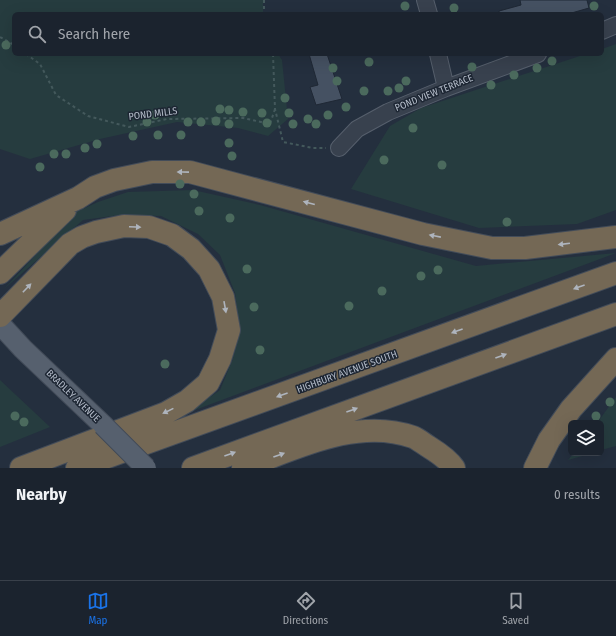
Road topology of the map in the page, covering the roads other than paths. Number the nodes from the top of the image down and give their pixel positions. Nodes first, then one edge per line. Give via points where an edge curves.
1 (425, 0) edge
2 (428, 12) edge
3 (616, 25) edge
4 (604, 30) edge
5 (438, 56) edge
6 (533, 56) edge
7 (446, 88) junction
8 (339, 148) road end
9 (78, 198) junction
10 (0, 234) edge
11 (616, 237) edge
12 (0, 273) edge
13 (616, 273) edge
14 (616, 314) edge
15 (0, 316) edge
16 (0, 324) edge
17 (616, 359) edge
18 (21, 468) edge
19 (77, 468) edge
20 (146, 468) edge
21 (193, 468) edge
22 (243, 468) edge
23 (454, 468) edge
24 (535, 468) edge

1 - 2 street
3 - 4 street
5 - 7 street
6 - 7 street, POND VIEW TERRACE
7 - 8 street, POND VIEW TERRACE via 388,112 357,129
9 - 10 highway
11 -> 9 highway via 525,248 492,248 422,234 190,172 152,172 114,180 95,187
9 - 12 highway
13 -> 19 highway, HIGHBURY AVENUE SOUTH
21 -> 14 highway
15 -> 18 highway via 70,244 96,232 124,226 149,227 172,235 191,249 209,269 223,297 229,330 220,359 208,383 187,401 166,412
16 - 20 main road, BRADLEY AVENUE, bridge
17 - 24 highway via 571,409 549,440
22 -> 23 highway via 325,438 366,431 390,432 413,437 451,463

